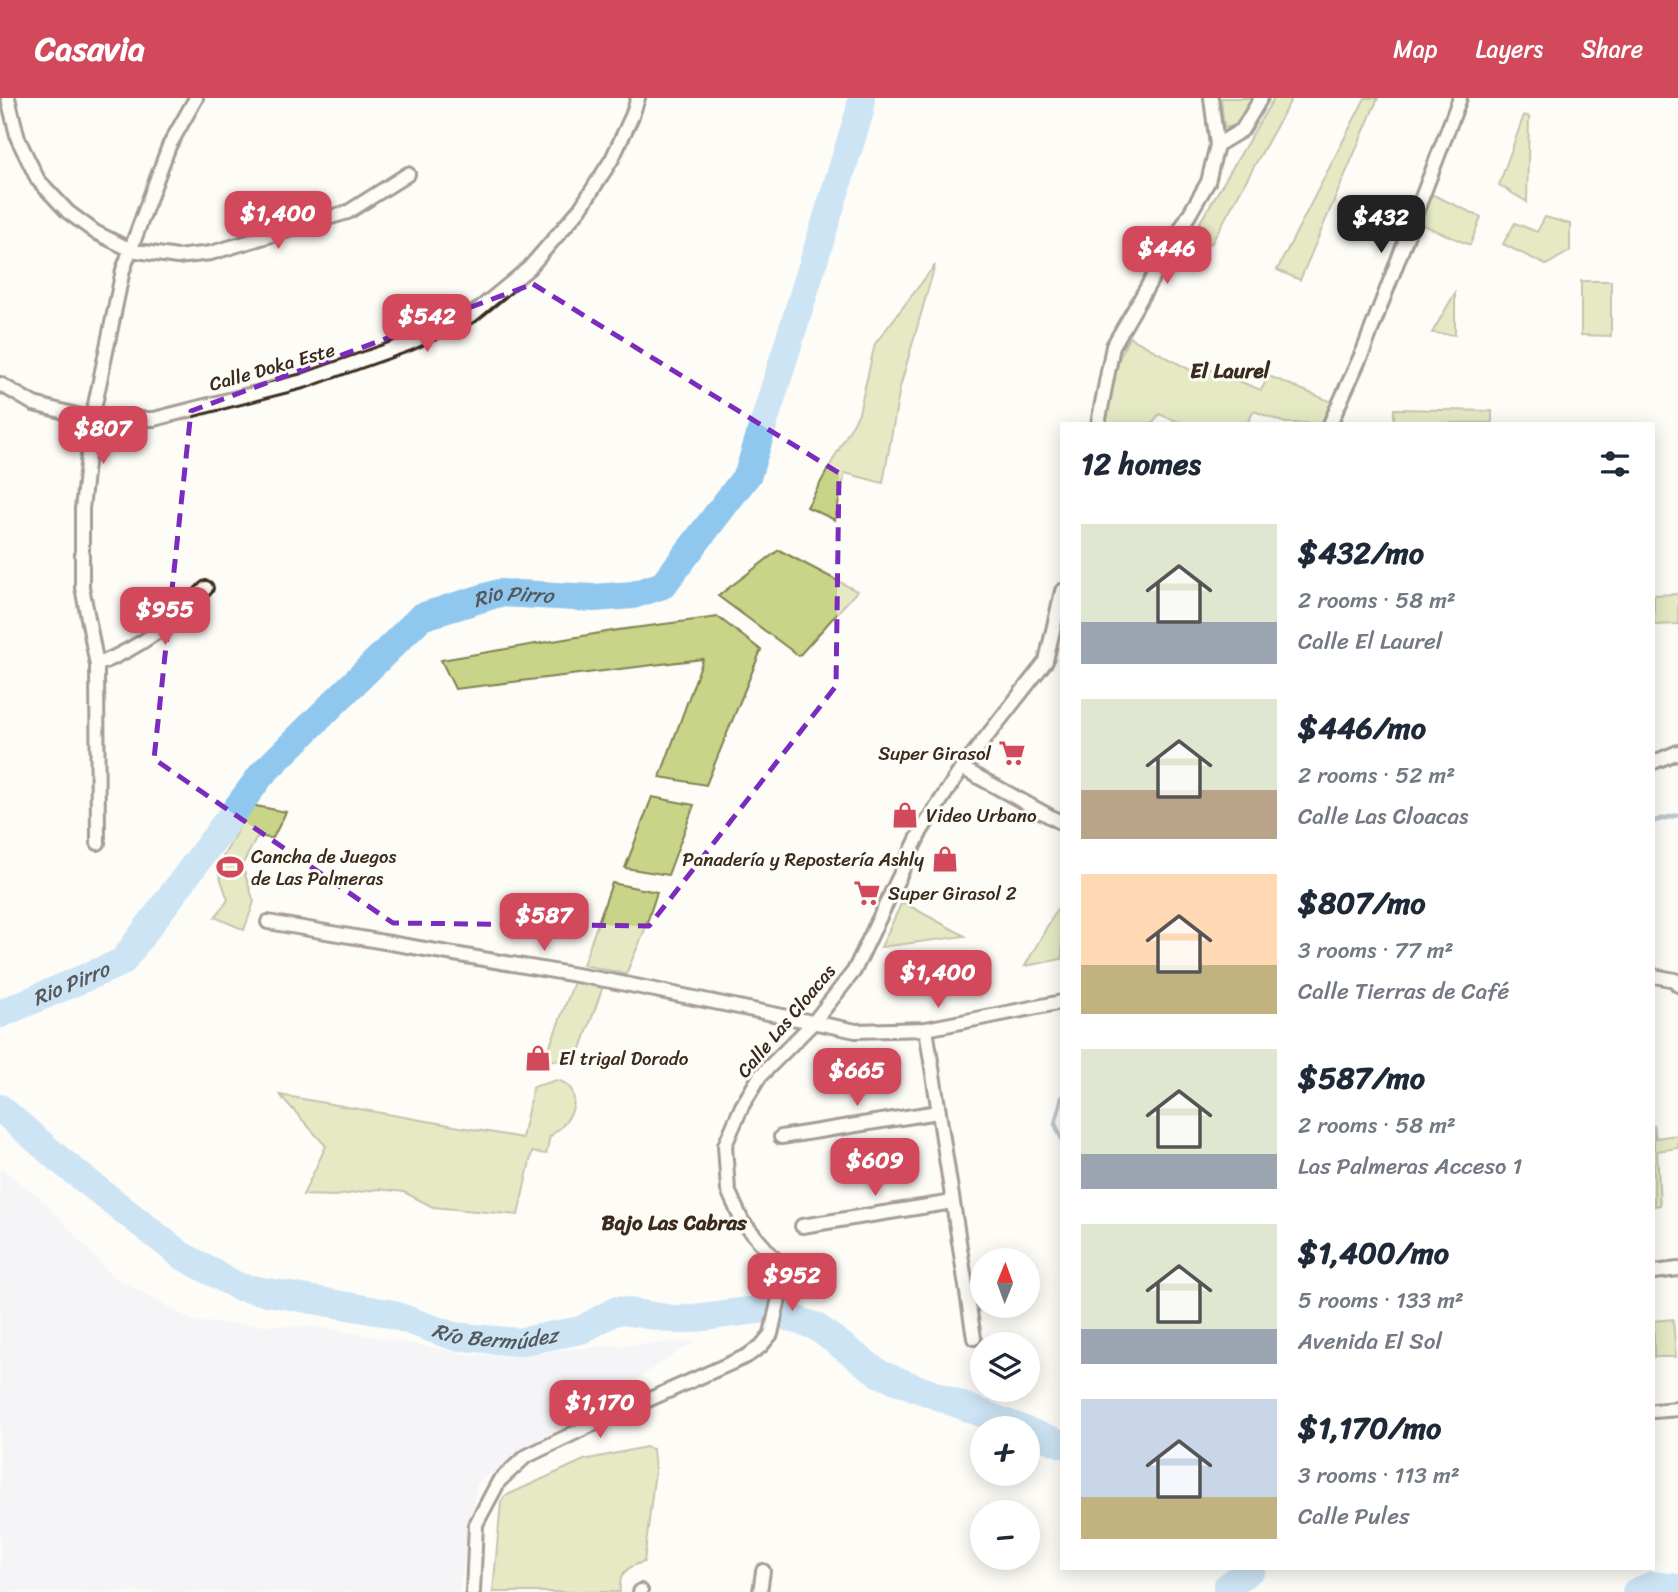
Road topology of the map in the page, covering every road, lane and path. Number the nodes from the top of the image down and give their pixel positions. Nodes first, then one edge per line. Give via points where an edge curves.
1 (8, 98) edge
2 (196, 98) edge
3 (638, 98) edge
4 (1211, 98) edge
5 (1261, 98) edge
6 (1460, 98) edge
7 (1217, 145) junction
8 (408, 174) dead end
9 (131, 250) junction
10 (0, 384) edge
11 (92, 419) junction
12 (1098, 422) edge
13 (1331, 422) edge
14 (206, 588) dead end
15 (1060, 600) edge
16 (97, 665) junction
17 (1678, 752) edge
18 (1655, 762) edge
19 (962, 768) junction
20 (1060, 822) edge
21 (98, 843) dead end
22 (268, 922) dead end
23 (1655, 976) edge
24 (1678, 985) edge
25 (1060, 1002) edge
26 (813, 1023) junction
27 (926, 1029) junction
28 (938, 1112) junction
29 (781, 1137) dead end
30 (953, 1202) junction
31 (802, 1226) dead end
32 (1678, 1269) edge
33 (1655, 1272) edge
34 (973, 1332) edge
35 (1678, 1409) edge
36 (1655, 1411) edge
37 (763, 1571) dead end
38 (473, 1592) edge
39 (760, 1592) edge

1 - 9 street via 18,139 38,180 68,212
2 - 9 street via 169,146
3 - 11 street, Calle Doka Este via 612,159 580,209 529,268 472,315 410,344 303,381 155,419
4 - 7 street
5 - 7 street via 1242,130
6 - 13 street via 1364,349
7 - 12 street via 1208,182 1114,346
8 - 9 street via 348,212 211,253 177,257
9 - 11 street
10 - 11 street, Calle Doka Este via 34,404
11 - 16 street via 82,509 82,587
14 - 16 street via 174,621 128,652
15 - 19 street, Calle Las Cloacas via 1046,661
16 - 21 street
17 - 18 street
19 - 20 street
19 - 26 street, Calle Las Cloacas via 920,831 853,971
22 - 26 street via 611,981
23 - 24 street via 1675,980
25 - 27 street
26 - 27 street via 856,1031
26 - 38 street, Calle Las Cloacas via 760,1076 725,1145 728,1190 742,1221 785,1271 771,1335 747,1356 525,1457 499,1482 477,1524
27 - 28 street
28 - 29 street
28 - 30 street
30 - 31 street
30 - 34 street
32 - 33 street
35 - 36 street
37 - 39 street

